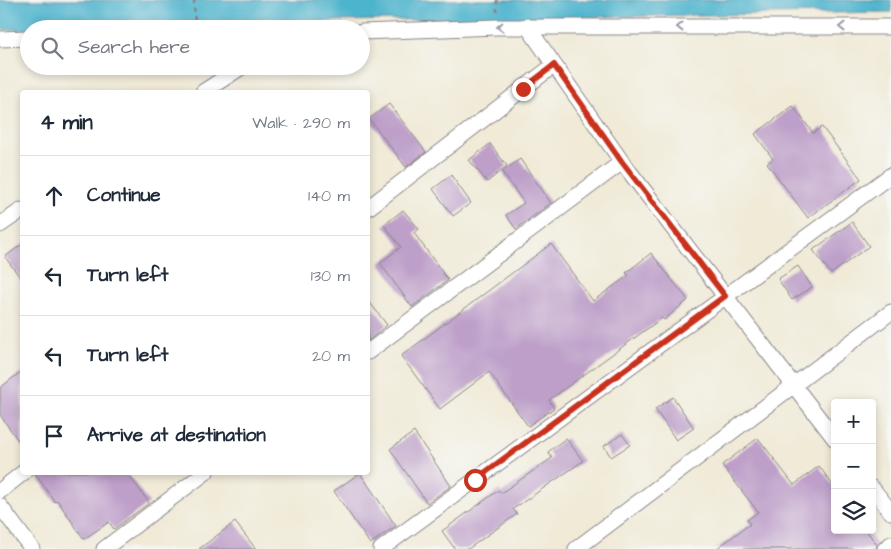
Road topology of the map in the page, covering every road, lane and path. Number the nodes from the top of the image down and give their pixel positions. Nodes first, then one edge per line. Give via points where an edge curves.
1 (194, 0) edge
2 (497, 0) edge
3 (195, 20) edge
4 (497, 21) dead end
5 (527, 26) junction
6 (891, 27) edge
7 (370, 32) edge
8 (20, 38) edge
9 (0, 39) edge
10 (554, 65) junction
11 (229, 75) edge
12 (206, 90) edge
13 (622, 162) junction
14 (891, 175) edge
15 (370, 206) edge
16 (20, 211) edge
17 (0, 225) edge
18 (725, 296) junction
19 (891, 312) edge
20 (370, 351) edge
21 (794, 386) junction
22 (831, 434) edge
23 (20, 475) edge
24 (202, 475) edge
25 (873, 489) edge
26 (0, 491) edge
27 (0, 506) edge
28 (891, 512) edge
29 (891, 544) edge
30 (32, 549) edge
31 (104, 549) edge
32 (382, 549) edge
33 (576, 549) edge
34 (885, 549) edge

1 - 3 path
2 - 4 path
6 -> 5 street
5 -> 7 street
5 - 10 street
8 - 9 street
10 - 13 street
10 - 15 street
11 - 12 street
13 - 18 street
13 - 20 street
14 - 18 street
16 - 17 street
18 - 21 street
18 - 32 street
19 - 21 street
21 - 22 street
21 - 33 street
23 - 26 street
24 - 31 street
25 - 28 street
27 - 30 street
29 - 34 street

